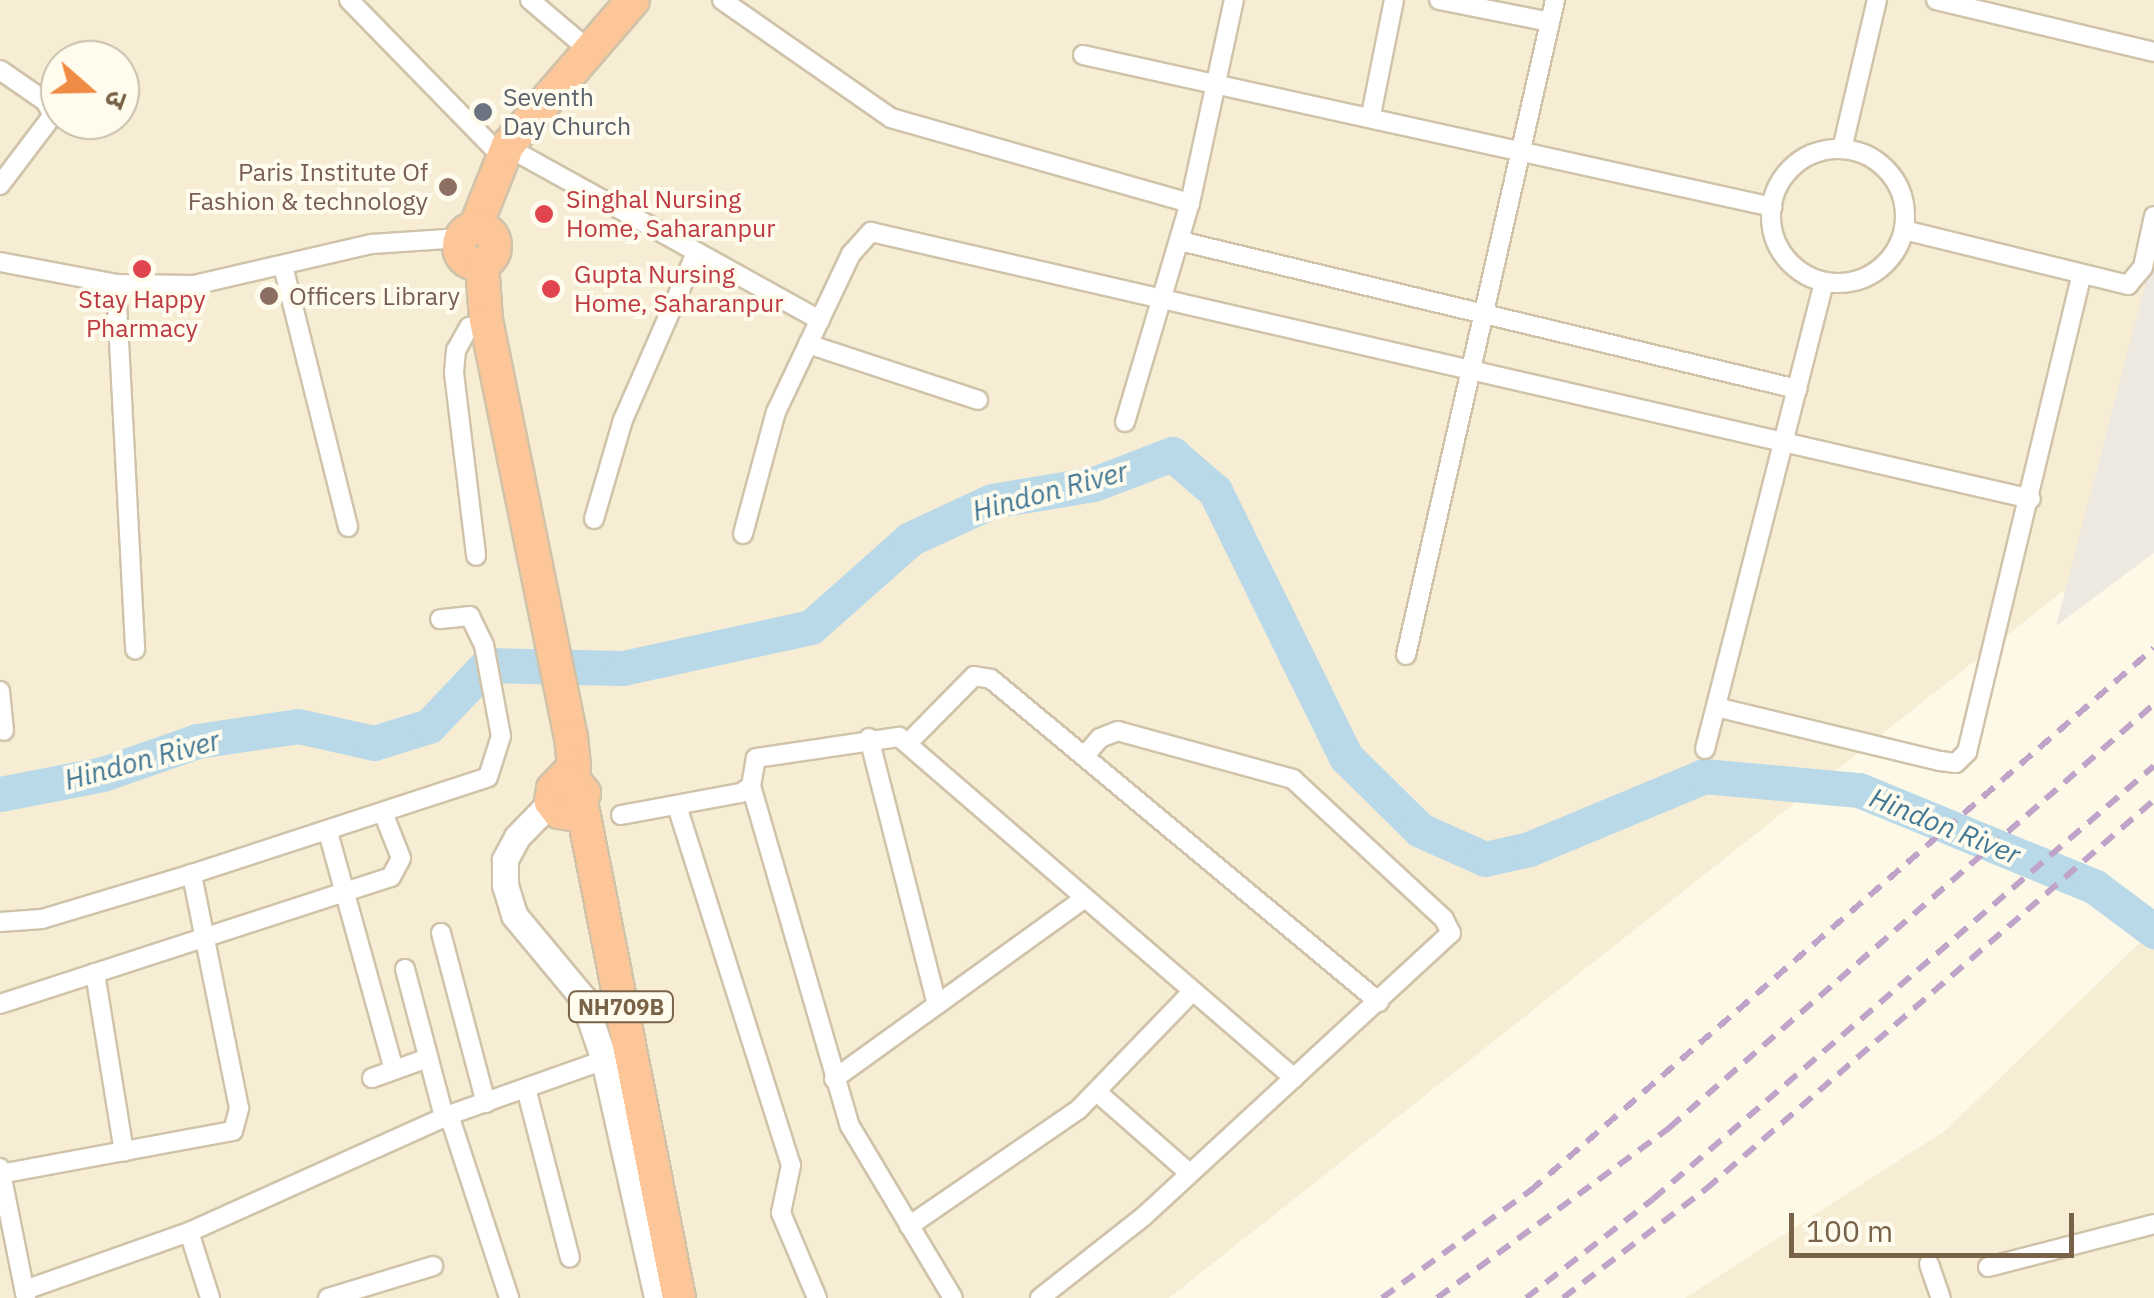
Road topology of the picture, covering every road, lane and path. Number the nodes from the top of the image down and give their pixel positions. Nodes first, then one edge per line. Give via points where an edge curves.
1 (348, 0) edge
2 (530, 0) edge
3 (633, 0) edge
4 (722, 0) edge
5 (1234, 0) edge
6 (1394, 0) edge
7 (1439, 0) edge
8 (1555, 0) edge
9 (1877, 0) edge
10 (1936, 0) edge
11 (1550, 22) junction
12 (589, 50) junction
13 (2154, 52) edge
14 (1083, 55) dead end
15 (0, 70) edge
16 (1216, 81) junction
17 (1370, 115) junction
18 (516, 146) junction
19 (1523, 148) junction
20 (1842, 148) junction
21 (0, 185) edge
22 (1190, 203) junction
23 (1772, 207) junction
24 (2154, 216) edge
25 (1904, 230) junction
26 (1180, 242) junction
27 (475, 245) junction
28 (695, 255) junction
29 (0, 262) edge
30 (283, 266) junction
31 (2081, 276) junction
32 (1824, 282) junction
33 (116, 284) junction
34 (1164, 301) junction
35 (1482, 312) junction
36 (820, 320) junction
37 (469, 327) junction
38 (808, 344) junction
39 (1468, 371) junction
40 (1797, 389) junction
41 (978, 400) dead end
42 (1126, 422) dead end
43 (1782, 447) junction
44 (515, 466) junction
45 (2030, 499) junction
46 (594, 519) dead end
47 (348, 527) dead end
48 (743, 534) dead end
49 (476, 556) dead end
50 (440, 619) dead end
51 (135, 650) dead end
52 (1406, 656) dead end
53 (0, 691) edge
54 (1716, 707) junction
55 (4, 731) dead end
56 (869, 738) junction
57 (908, 742) junction
58 (1705, 749) dead end
59 (1084, 755) junction
60 (751, 786) junction
61 (566, 796) junction
62 (678, 806) junction
63 (384, 815) junction
64 (620, 815) dead end
65 (328, 832) junction
66 (192, 874) junction
67 (345, 892) junction
68 (1084, 898) junction
69 (0, 922) edge
70 (441, 932) dead end
71 (206, 937) junction
72 (405, 969) dead end
73 (94, 973) junction
74 (1192, 992) junction
75 (1379, 1002) junction
76 (0, 1004) edge
77 (937, 1004) junction
78 (428, 1058) junction
79 (604, 1060) junction
80 (394, 1070) junction
81 (372, 1078) dead end
82 (1294, 1078) junction
83 (834, 1079) junction
84 (526, 1092) junction
85 (1098, 1093) junction
86 (486, 1102) junction
87 (446, 1116) junction
88 (124, 1152) junction
89 (0, 1172) edge
90 (1189, 1174) junction
91 (2154, 1224) edge
92 (909, 1226) junction
93 (189, 1232) junction
94 (570, 1258) dead end
95 (1929, 1264) dead end
96 (433, 1266) dead end
97 (1988, 1267) dead end
98 (26, 1294) edge
99 (210, 1298) edge
100 (328, 1298) edge
101 (509, 1298) edge
102 (658, 1298) edge
103 (679, 1298) edge
104 (817, 1298) edge
105 (953, 1298) edge
106 (1040, 1298) edge
107 (1941, 1298) edge

1 - 18 street
2 - 12 street
3 - 12 highway, NH709B
4 - 22 street via 891,118
5 - 16 street
6 - 17 street
7 - 11 street
8 - 11 street
9 - 20 street
10 - 13 street
11 - 19 street
12 - 18 highway, NH709B
14 - 16 street
15 - 21 street via 45,101 54,116
16 - 17 street
16 - 22 street
17 - 19 street
18 - 27 highway, NH709B
18 - 28 street
19 - 23 street
19 - 35 street
20 - 23 street via 1803,158 1776,188
20 - 25 street via 1884,166 1901,196
22 - 26 street
23 - 32 street via 1778,247 1790,263
24 - 31 street via 2138,280 2116,285
25 - 31 street
25 - 32 street via 1874,272
26 - 34 street
26 - 35 street
27 - 30 street via 372,244
27 - 37 highway, NH709B
27 - 44 highway, NH709B
28 - 36 street
28 - 46 street via 623,420
29 - 33 street
30 - 33 street via 194,286
30 - 47 street
31 - 45 street
32 - 40 street
33 - 51 street
34 - 36 street via 871,232 851,254
34 - 39 street
34 - 42 street
35 - 39 street
35 - 40 street
36 - 38 street
37 - 44 highway, NH709B
37 - 49 street via 456,350 454,373
38 - 41 street
38 - 48 street via 756,466
39 - 43 street
39 - 52 street
40 - 43 street
43 - 45 street
43 - 54 street
44 - 61 highway, NH709B via 571,737 574,767
45 - 54 street via 1973,736 1956,763
50 - 63 street via 470,616 497,693 500,736 488,778
53 - 55 street
54 - 58 street
56 - 57 street via 889,735
56 - 60 street via 756,758
56 - 77 street
57 - 59 street via 981,674
57 - 68 street
59 - 75 street
59 - 75 street via 1100,738 1118,732 1274,771 1308,788 1451,926 1446,940
60 - 62 street
60 - 83 street
61 - 79 main road via 511,848 505,886 514,914 582,998
61 - 103 highway, NH709B
62 - 64 street
62 - 104 street via 791,1165 781,1213
63 - 65 street
63 - 67 street via 400,867
65 - 66 street
65 - 67 street
66 - 69 street via 42,918
66 - 71 street
67 - 71 street
67 - 80 street
68 - 74 street
68 - 77 street
70 - 86 street
71 - 73 street
71 - 88 street via 238,1121 224,1135
72 - 78 street
73 - 76 street
73 - 88 street
74 - 82 street
74 - 85 street
75 - 82 street
77 - 83 street
78 - 80 street
78 - 87 street
79 - 84 street
79 - 102 main road
80 - 81 street
82 - 90 street
83 - 92 street via 850,1126
84 - 86 street
84 - 94 street
85 - 90 street
85 - 92 street
86 - 87 street
87 - 93 street
87 - 101 street
88 - 89 street
89 - 98 street
90 - 106 street
91 - 97 street
92 - 105 street
93 - 98 street
93 - 99 street
95 - 107 street
96 - 100 street

